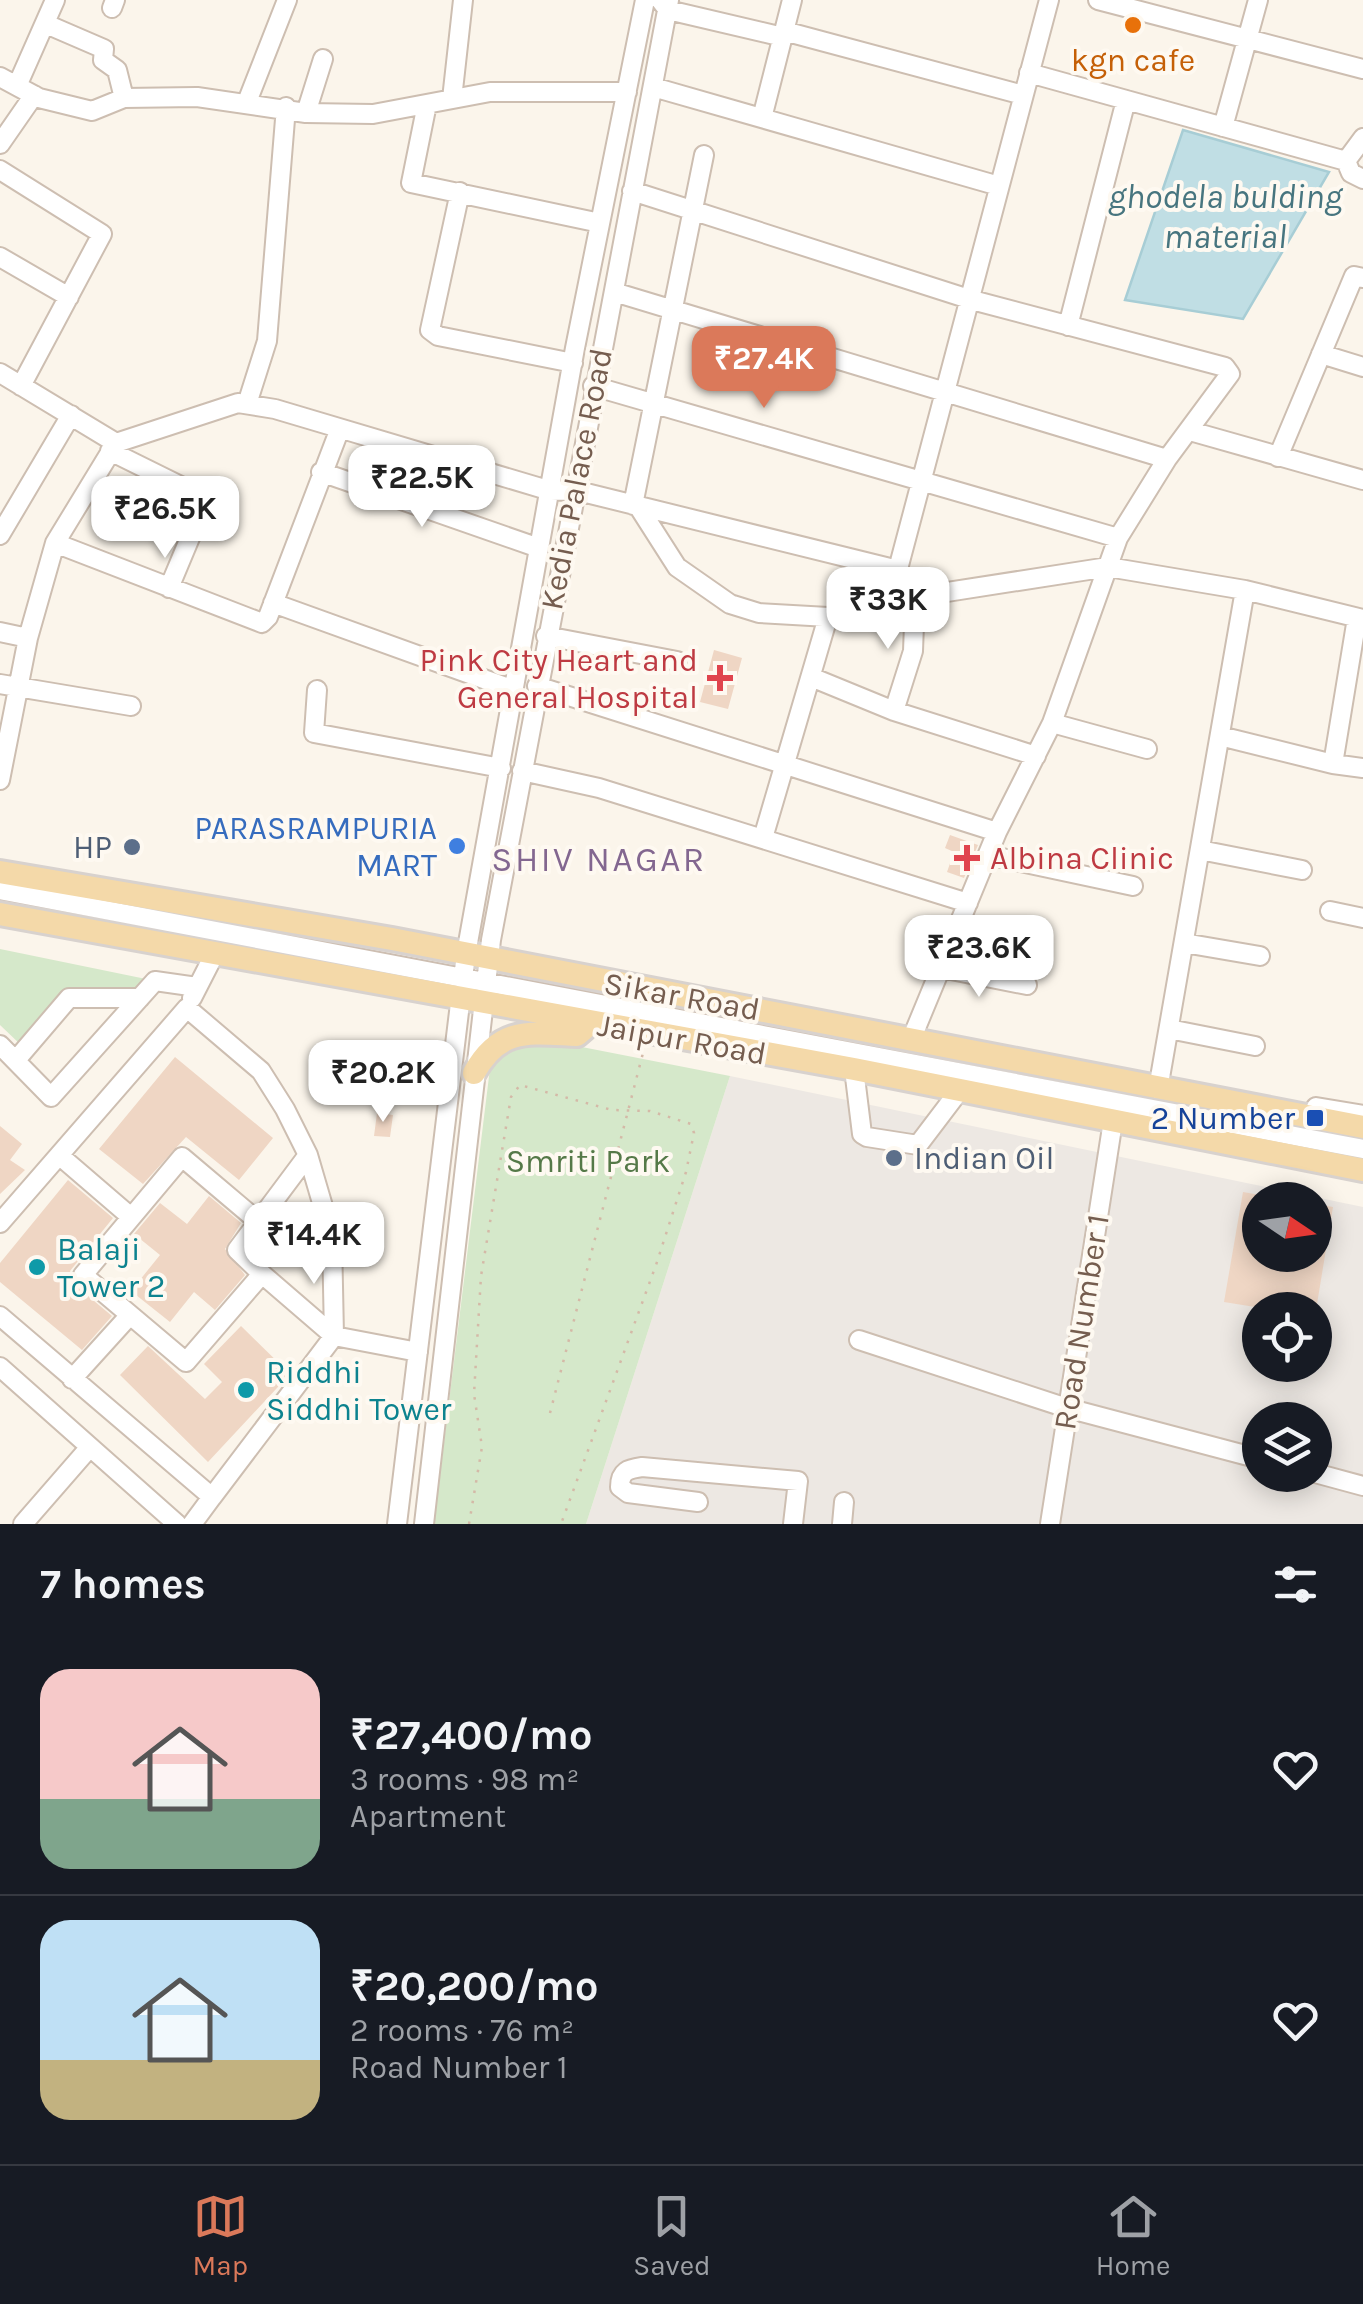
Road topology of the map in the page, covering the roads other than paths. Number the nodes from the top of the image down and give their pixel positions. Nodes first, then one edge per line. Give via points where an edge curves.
1 (55, 0) edge
2 (288, 0) edge
3 (463, 0) edge
4 (644, 0) edge
5 (792, 0) edge
6 (1049, 0) edge
7 (1098, 0) edge
8 (1258, 0) edge
9 (666, 3) edge
10 (46, 24) junction
11 (784, 34) junction
12 (1247, 37) junction
13 (323, 59) dead end
14 (1363, 69) edge
15 (1028, 72) junction
16 (0, 76) edge
17 (653, 87) junction
18 (26, 91) junction
19 (627, 92) junction
20 (1023, 95) junction
21 (124, 98) junction
22 (452, 99) junction
23 (1126, 100) junction
24 (247, 102) junction
25 (426, 104) junction
26 (286, 106) junction
27 (306, 113) junction
28 (762, 118) junction
29 (1223, 127) junction
30 (1363, 138) edge
31 (0, 144) edge
32 (704, 155) dead end
33 (1346, 161) junction
34 (0, 170) edge
35 (1363, 179) edge
36 (999, 186) junction
37 (632, 191) junction
38 (460, 192) junction
39 (692, 210) junction
40 (600, 224) junction
41 (0, 257) edge
42 (1363, 278) edge
43 (614, 292) junction
44 (69, 297) junction
45 (972, 300) junction
46 (671, 310) junction
47 (1068, 326) junction
48 (1321, 354) junction
49 (572, 362) junction
50 (1363, 367) edge
51 (0, 373) edge
52 (21, 386) junction
53 (594, 386) junction
54 (944, 394) junction
55 (247, 404) junction
56 (655, 404) junction
57 (71, 415) junction
58 (339, 431) junction
59 (1190, 431) junction
60 (113, 447) junction
61 (1278, 457) junction
62 (1167, 459) junction
63 (321, 472) junction
64 (1363, 480) edge
65 (921, 482) junction
66 (574, 490) junction
67 (551, 491) junction
68 (635, 506) junction
69 (0, 535) edge
70 (1118, 538) junction
71 (55, 543) junction
72 (539, 548) junction
73 (1108, 567) junction
74 (898, 570) junction
75 (168, 588) junction
76 (1245, 590) junction
77 (915, 598) junction
78 (273, 602) junction
79 (889, 603) junction
80 (828, 618) junction
81 (1360, 618) edge
82 (0, 632) edge
83 (546, 636) junction
84 (28, 638) junction
85 (678, 661) dead end
86 (810, 677) junction
87 (9, 686) edge
88 (537, 686) junction
89 (317, 690) dead end
90 (514, 690) junction
91 (131, 706) dead end
92 (894, 711) junction
93 (1052, 723) junction
94 (1220, 736) junction
95 (1147, 749) dead end
96 (1036, 756) junction
97 (1333, 764) junction
98 (784, 766) junction
99 (501, 768) junction
100 (1363, 768) edge
101 (522, 771) junction
102 (0, 780) edge
103 (997, 832) junction
104 (763, 838) junction
105 (1200, 850) junction
106 (988, 855) junction
107 (1302, 870) dead end
108 (0, 872) edge
109 (1133, 886) dead end
110 (0, 890) edge
111 (968, 904) junction
112 (1330, 911) dead end
113 (0, 914) edge
114 (1363, 918) edge
115 (1184, 943) junction
116 (214, 953) junction
117 (1260, 956) dead end
118 (941, 968) junction
119 (482, 970) junction
120 (1027, 985) dead end
121 (196, 987) junction
122 (460, 988) junction
123 (140, 998) junction
124 (187, 1008) junction
125 (590, 1024) junction
126 (1169, 1029) junction
127 (913, 1036) junction
128 (0, 1045) edge
129 (1255, 1046) dead end
130 (16, 1060) junction
131 (854, 1069) junction
132 (474, 1073) junction
133 (1160, 1083) junction
134 (959, 1091) junction
135 (1363, 1115) edge
136 (1113, 1121) junction
137 (1363, 1127) edge
138 (1363, 1149) edge
139 (308, 1155) junction
140 (60, 1156) junction
141 (1363, 1170) edge
142 (131, 1217) junction
143 (260, 1222) junction
144 (0, 1223) edge
145 (262, 1274) junction
146 (0, 1316) edge
147 (130, 1316) junction
148 (334, 1336) junction
149 (859, 1340) dead end
150 (418, 1352) junction
151 (1, 1371) edge
152 (72, 1379) junction
153 (1068, 1408) junction
154 (90, 1447) junction
155 (1242, 1454) edge
156 (1332, 1478) edge
157 (1363, 1486) edge
158 (212, 1497) junction
159 (698, 1502) dead end
160 (844, 1502) dead end
161 (167, 1521) edge
162 (22, 1524) edge
163 (192, 1524) edge
164 (397, 1524) edge
165 (424, 1524) edge
166 (793, 1524) edge
167 (842, 1524) edge
168 (1050, 1524) edge

1 - 10 street
2 - 24 street
3 - 22 street
4 - 19 street, Kedia Palace Road
5 - 11 street
6 - 15 street
7 - 12 street
8 - 12 street
9 - 11 street
9 - 17 street, Kedia Palace Road
10 - 18 street
10 - 21 street via 104,49 102,60 118,70
11 - 20 street
11 - 28 street
12 - 14 street
12 - 29 street
13 - 27 street
15 - 20 street
15 - 23 street
16 - 18 street
17 - 28 street
17 - 37 street, Kedia Palace Road
18 - 21 street via 92,111
18 - 31 street
19 - 22 street via 562,89
19 - 40 street, Kedia Palace Road
20 - 36 street
21 - 24 street
22 - 25 street
23 - 29 street
23 - 47 street
24 - 26 street
25 - 27 street via 373,114
25 - 38 street via 411,183
26 - 27 street
26 - 55 street via 267,341
28 - 36 street
29 - 33 street
30 - 33 street
32 - 39 street
33 - 35 street
34 - 44 street via 102,234
36 - 45 street
37 - 39 street
37 - 43 street, Kedia Palace Road
38 - 40 street
38 - 49 street via 430,330
39 - 45 street
39 - 46 street
40 - 49 street, Kedia Palace Road
41 - 44 street
42 - 48 street via 1354,276
43 - 46 street
43 - 53 street, Kedia Palace Road
44 - 52 street
45 - 47 street
45 - 54 street
46 - 54 street
46 - 56 street
47 - 59 street via 1225,366 1230,374
48 - 50 street
48 - 61 street
49 - 67 street, Kedia Palace Road
51 - 52 street
52 - 57 street
53 - 56 street
53 - 66 street, Kedia Palace Road
54 - 62 street
54 - 65 street
55 - 58 street
55 - 60 street
56 - 65 street
56 - 68 street
57 - 60 street
57 - 69 street
58 - 63 street
58 - 67 street
59 - 61 street
59 - 62 street
60 - 71 street
60 - 75 street via 201,496 202,509
61 - 64 street
62 - 70 street
63 - 72 street
63 - 78 street
65 - 70 street
65 - 74 street
66 - 67 street
66 - 68 street
66 - 83 street, Kedia Palace Road
67 - 72 street, Kedia Palace Road
68 - 74 street
68 - 80 street via 677,567 730,604
70 - 73 street
71 - 75 street
71 - 84 street
72 - 90 street, Kedia Palace Road
73 - 76 street
73 - 77 street
73 - 93 street
74 - 79 street
75 - 78 street via 262,623
76 - 81 street
76 - 94 street
77 - 79 street
77 - 92 street via 913,650
78 - 90 street
79 - 80 street
80 - 86 street
81 - 97 street
82 - 84 street
83 - 85 street
83 - 88 street, Kedia Palace Road
84 - 87 street
86 - 92 street
86 - 98 street
87 - 91 street
87 - 102 street
88 - 98 street
88 - 101 street, Kedia Palace Road
89 - 99 street via 314,732
90 - 99 street, Kedia Palace Road
92 - 96 street
93 - 95 street
93 - 96 street
94 - 97 street
94 - 105 street
96 - 103 street
97 - 100 street
98 - 103 street
98 - 104 street
99 - 119 street, Kedia Palace Road
101 - 104 street
101 - 119 street, Kedia Palace Road
103 - 106 street
104 - 111 street
105 - 107 street
105 - 115 street
106 - 109 street
106 - 111 street
108 - 119 main road, Sikar Road
110 - 122 street
111 - 118 street
112 - 114 street
113 - 116 main road, Jaipur Road
115 - 117 street
115 - 126 street
116 - 121 street
116 - 122 main road, Jaipur Road
118 - 120 street
118 - 127 street
119 - 122 main road, Jaipur Road
119 - 122 street
119 - 125 main road, Jaipur Road
119 - 127 main road, Sikar Road
119 - 132 street
119 - 138 street
121 - 123 street via 155,981
121 - 124 street
122 - 150 street
123 - 130 street via 69,998
123 - 130 street via 51,1097
124 - 139 street via 261,1071
124 - 140 street
125 - 131 main road, Jaipur Road
125 - 132 main road via 577,1036 504,1038
126 - 129 street
126 - 133 street
127 - 133 main road, Sikar Road
128 - 130 street
131 - 134 main road, Jaipur Road
131 - 134 street via 867,1137 918,1145
132 - 165 street
133 - 135 street
133 - 137 main road, Sikar Road
134 - 136 main road, Jaipur Road
136 - 141 main road, Jaipur Road
136 - 153 street, Road Number 1
139 - 143 street
139 - 148 street via 332,1237
140 - 142 street
140 - 144 street
142 - 143 street via 182,1157
142 - 147 street via 83,1275
143 - 145 street via 237,1250
145 - 147 street via 186,1362
145 - 148 street
146 - 152 street
147 - 152 street
148 - 150 street
148 - 158 street
149 - 153 street
150 - 164 street
151 - 154 street
152 - 158 street
153 - 155 street
153 - 168 street, Road Number 1
154 - 161 street
154 - 162 street
156 - 157 street
158 - 163 street
159 - 166 street via 628,1493 620,1478 642,1467 798,1480
160 - 167 street

